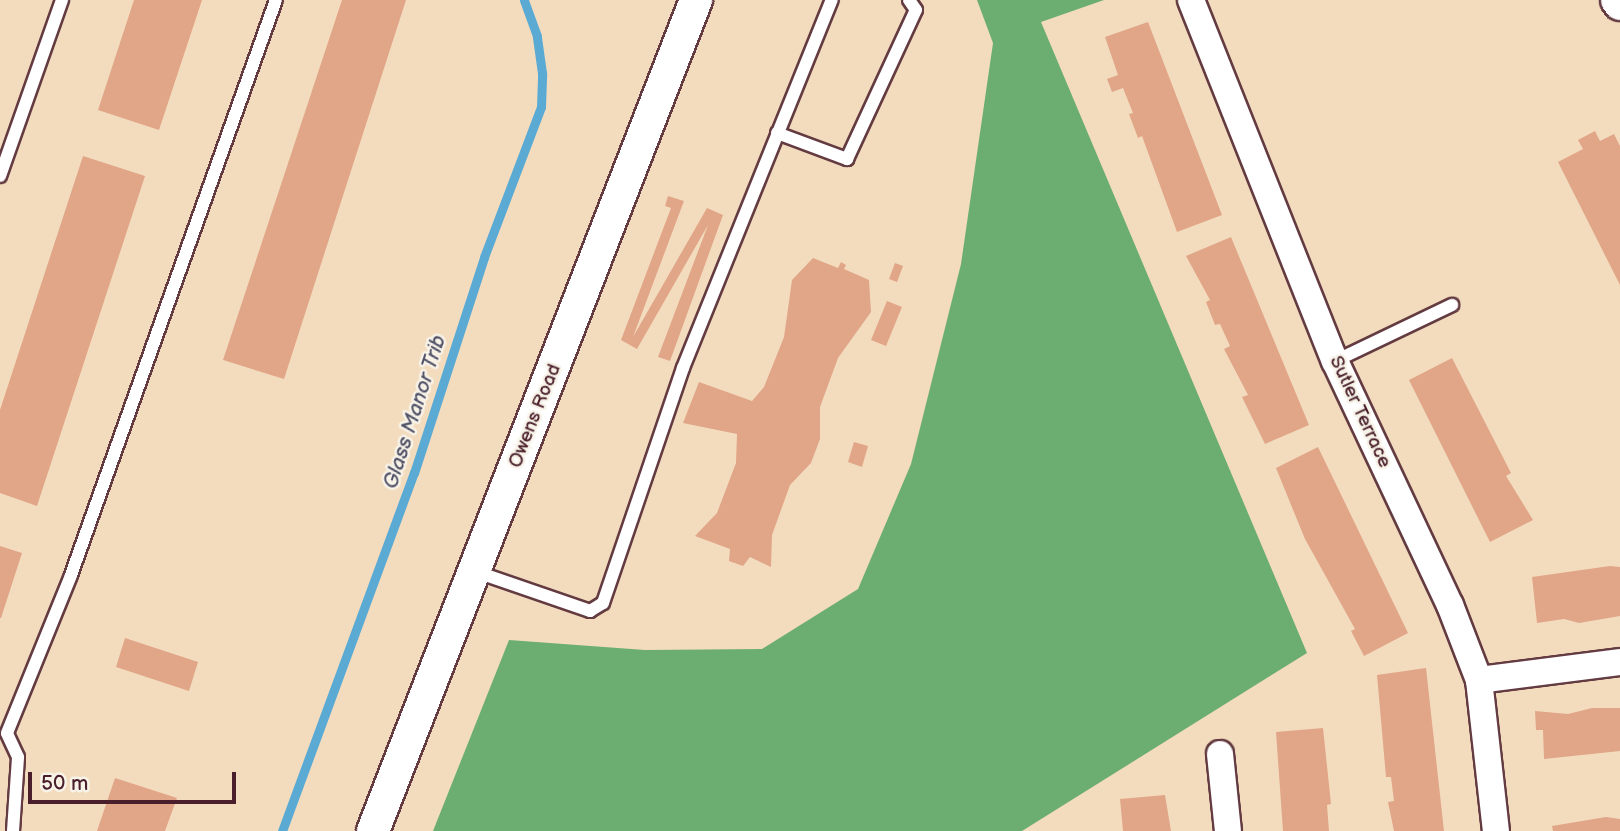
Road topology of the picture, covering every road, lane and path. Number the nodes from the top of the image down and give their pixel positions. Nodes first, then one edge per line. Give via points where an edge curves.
1 (62, 0) edge
2 (276, 0) edge
3 (696, 0) edge
4 (832, 0) edge
5 (909, 0) edge
6 (1191, 0) edge
7 (1617, 0) edge
8 (1620, 4) edge
9 (777, 133) junction
10 (0, 176) edge
11 (1452, 305) dead end
12 (1335, 361) junction
13 (473, 571) junction
14 (1620, 662) edge
15 (1479, 680) junction
16 (3, 731) edge
17 (1220, 754) dead end
18 (13, 831) edge
19 (373, 831) edge
20 (1228, 831) edge
21 (1496, 831) edge

1 - 10 lane
2 - 16 lane via 71,575
3 - 13 street, Owens Road
4 - 9 lane
5 - 9 lane via 916,10 847,159
6 - 12 street, Sutler Terrace
7 - 8 street
9 - 13 lane via 683,368 603,603 590,611
11 - 12 lane
12 - 15 street, Sutler Terrace via 1450,605
13 - 19 street, Owens Road
14 - 15 street
15 - 21 street, Sutler Terrace
16 - 18 lane via 18,757
17 - 20 street

